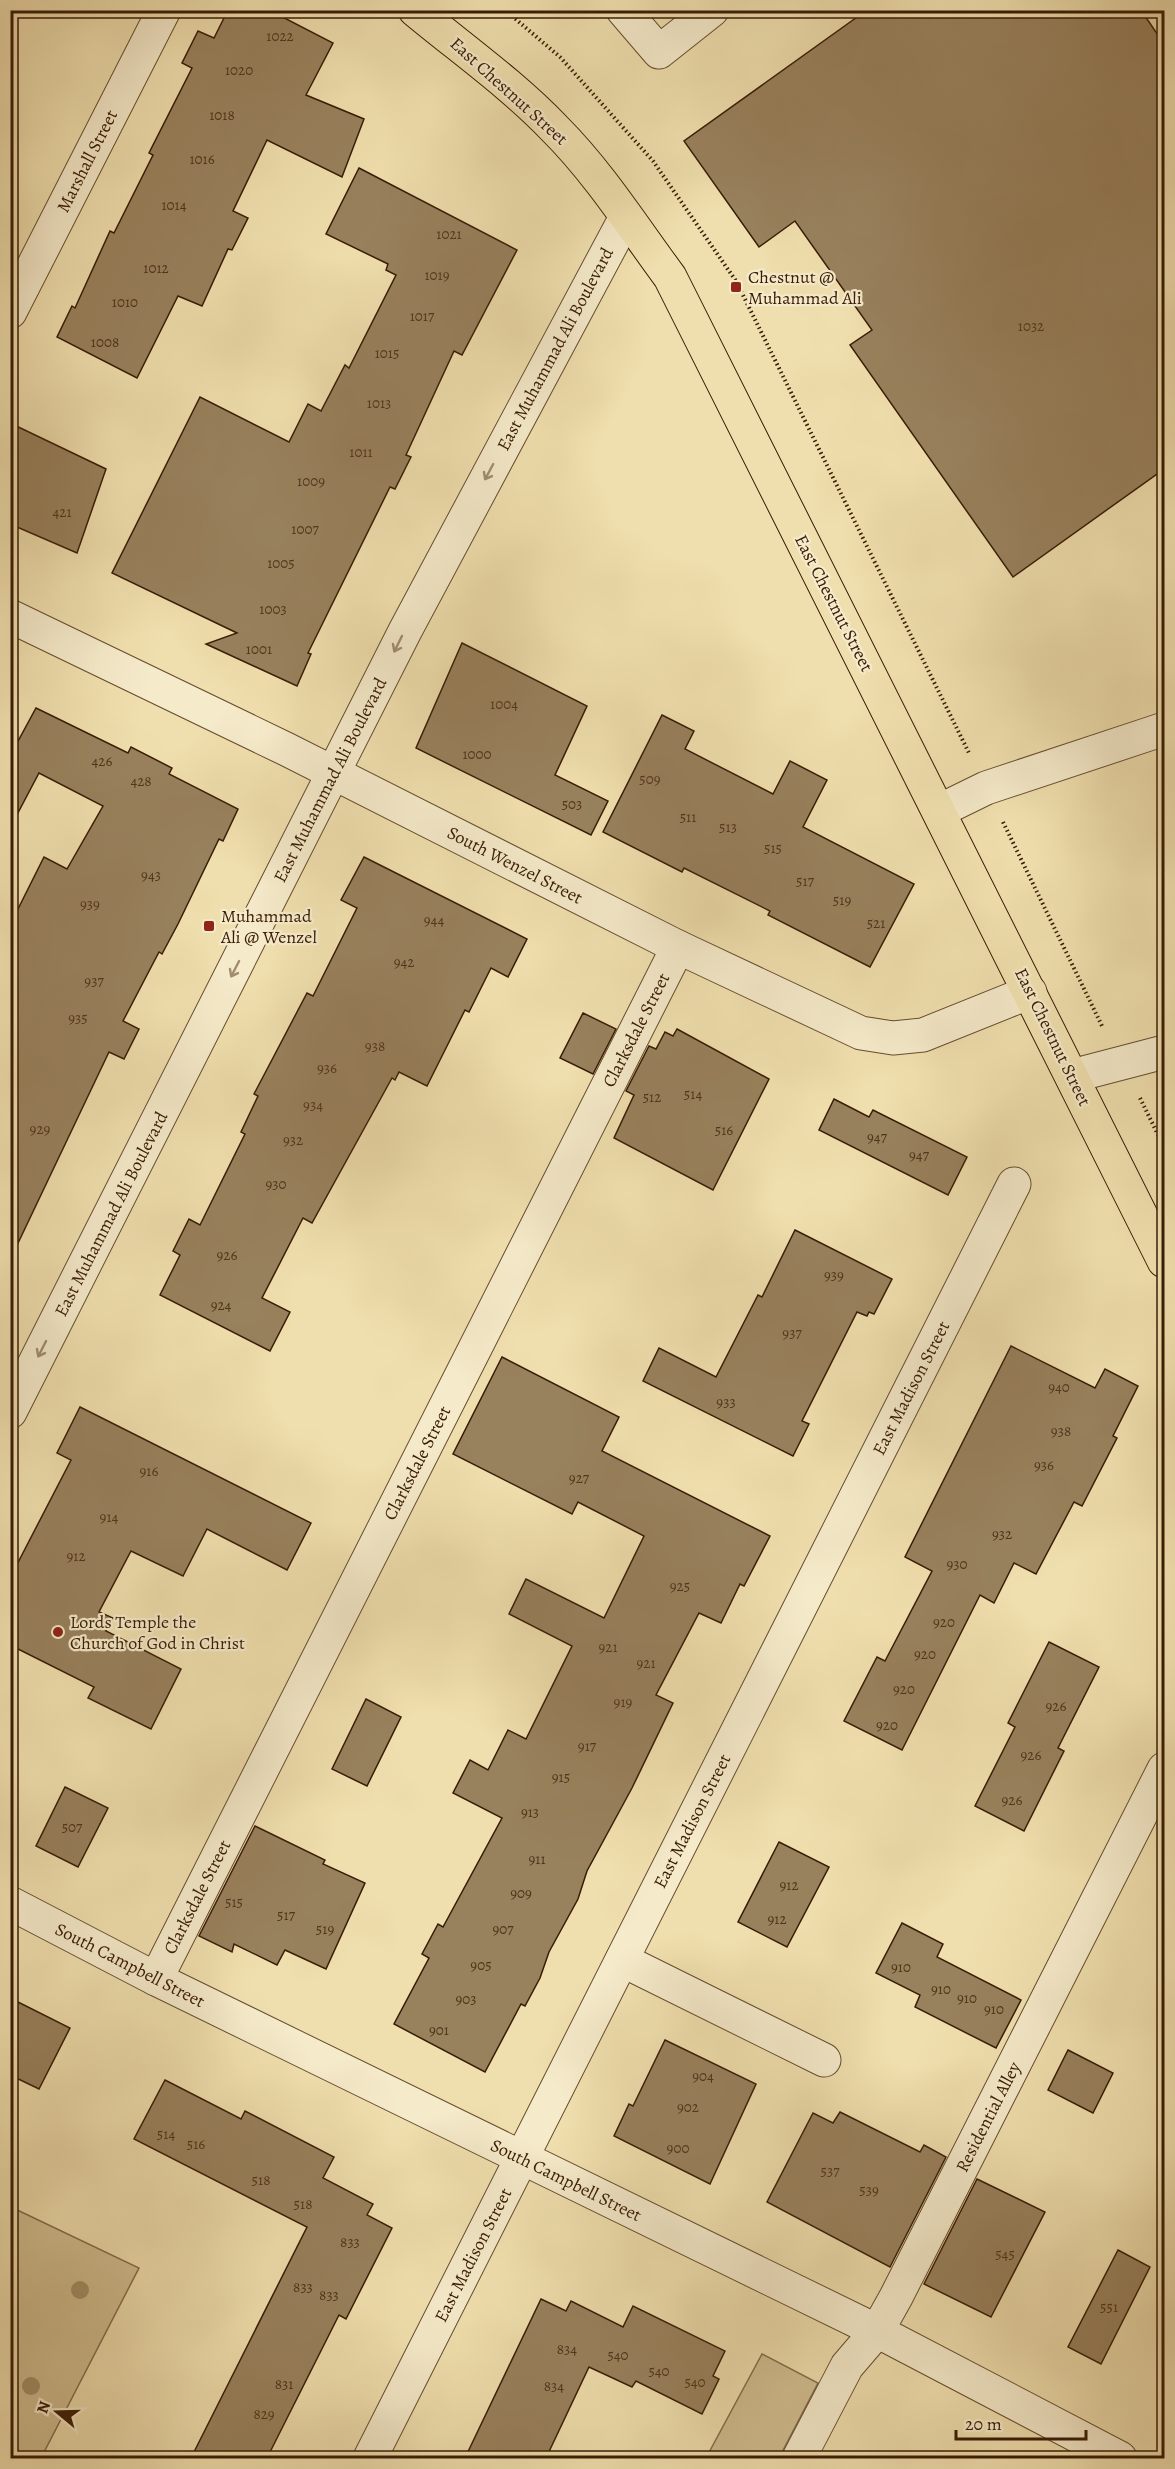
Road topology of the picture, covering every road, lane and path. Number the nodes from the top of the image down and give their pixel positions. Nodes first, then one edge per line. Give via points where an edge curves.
1 (164, 10) edge
2 (415, 10) edge
3 (505, 10) edge
4 (623, 10) edge
5 (712, 10) edge
6 (626, 217) junction
7 (10, 312) edge
8 (10, 616) edge
9 (1164, 729) edge
10 (334, 773) junction
11 (986, 788) junction
12 (939, 811) junction
13 (678, 947) junction
14 (1030, 992) junction
15 (1164, 1052) edge
16 (1122, 1065) junction
17 (1072, 1076) junction
18 (1164, 1147) edge
19 (1014, 1184) dead end
20 (1164, 1261) edge
21 (10, 1412) edge
22 (1164, 1769) edge
23 (10, 1903) edge
24 (622, 1960) junction
25 (156, 1979) junction
26 (824, 2060) dead end
27 (522, 2159) junction
28 (877, 2331) junction
29 (370, 2458) edge
30 (799, 2458) edge
31 (1120, 2458) edge

1 - 7 street, Marshall Street
2 - 6 main road, East Chestnut Street via 554,128
3 - 11 path via 561,57 653,161 736,281
4 - 5 street via 659,52
6 -> 10 street, East Muhammad Ali Boulevard via 405,631
6 - 12 main road, East Chestnut Street via 670,277
8 - 10 street, South Wenzel Street
9 - 11 street
10 - 13 street, South Wenzel Street
10 -> 21 street, East Muhammad Ali Boulevard
11 - 12 street
11 - 16 path
12 - 14 main road, East Chestnut Street
13 - 14 street, South Wenzel Street via 861,1033 893,1038 923,1035
13 - 25 street, Clarksdale Street
14 - 17 main road, East Chestnut Street
15 - 16 street
16 - 17 street
16 - 18 path
17 - 20 main road, East Chestnut Street
19 - 24 street, East Madison Street
22 - 28 street, Residential Alley
23 - 25 street, South Campbell Street
24 - 26 street
24 - 27 street, East Madison Street
25 - 27 street, South Campbell Street
27 - 28 street, South Campbell Street
27 - 29 street, East Madison Street
28 - 30 street, Residential Alley via 847,2366
28 - 31 street, South Campbell Street

